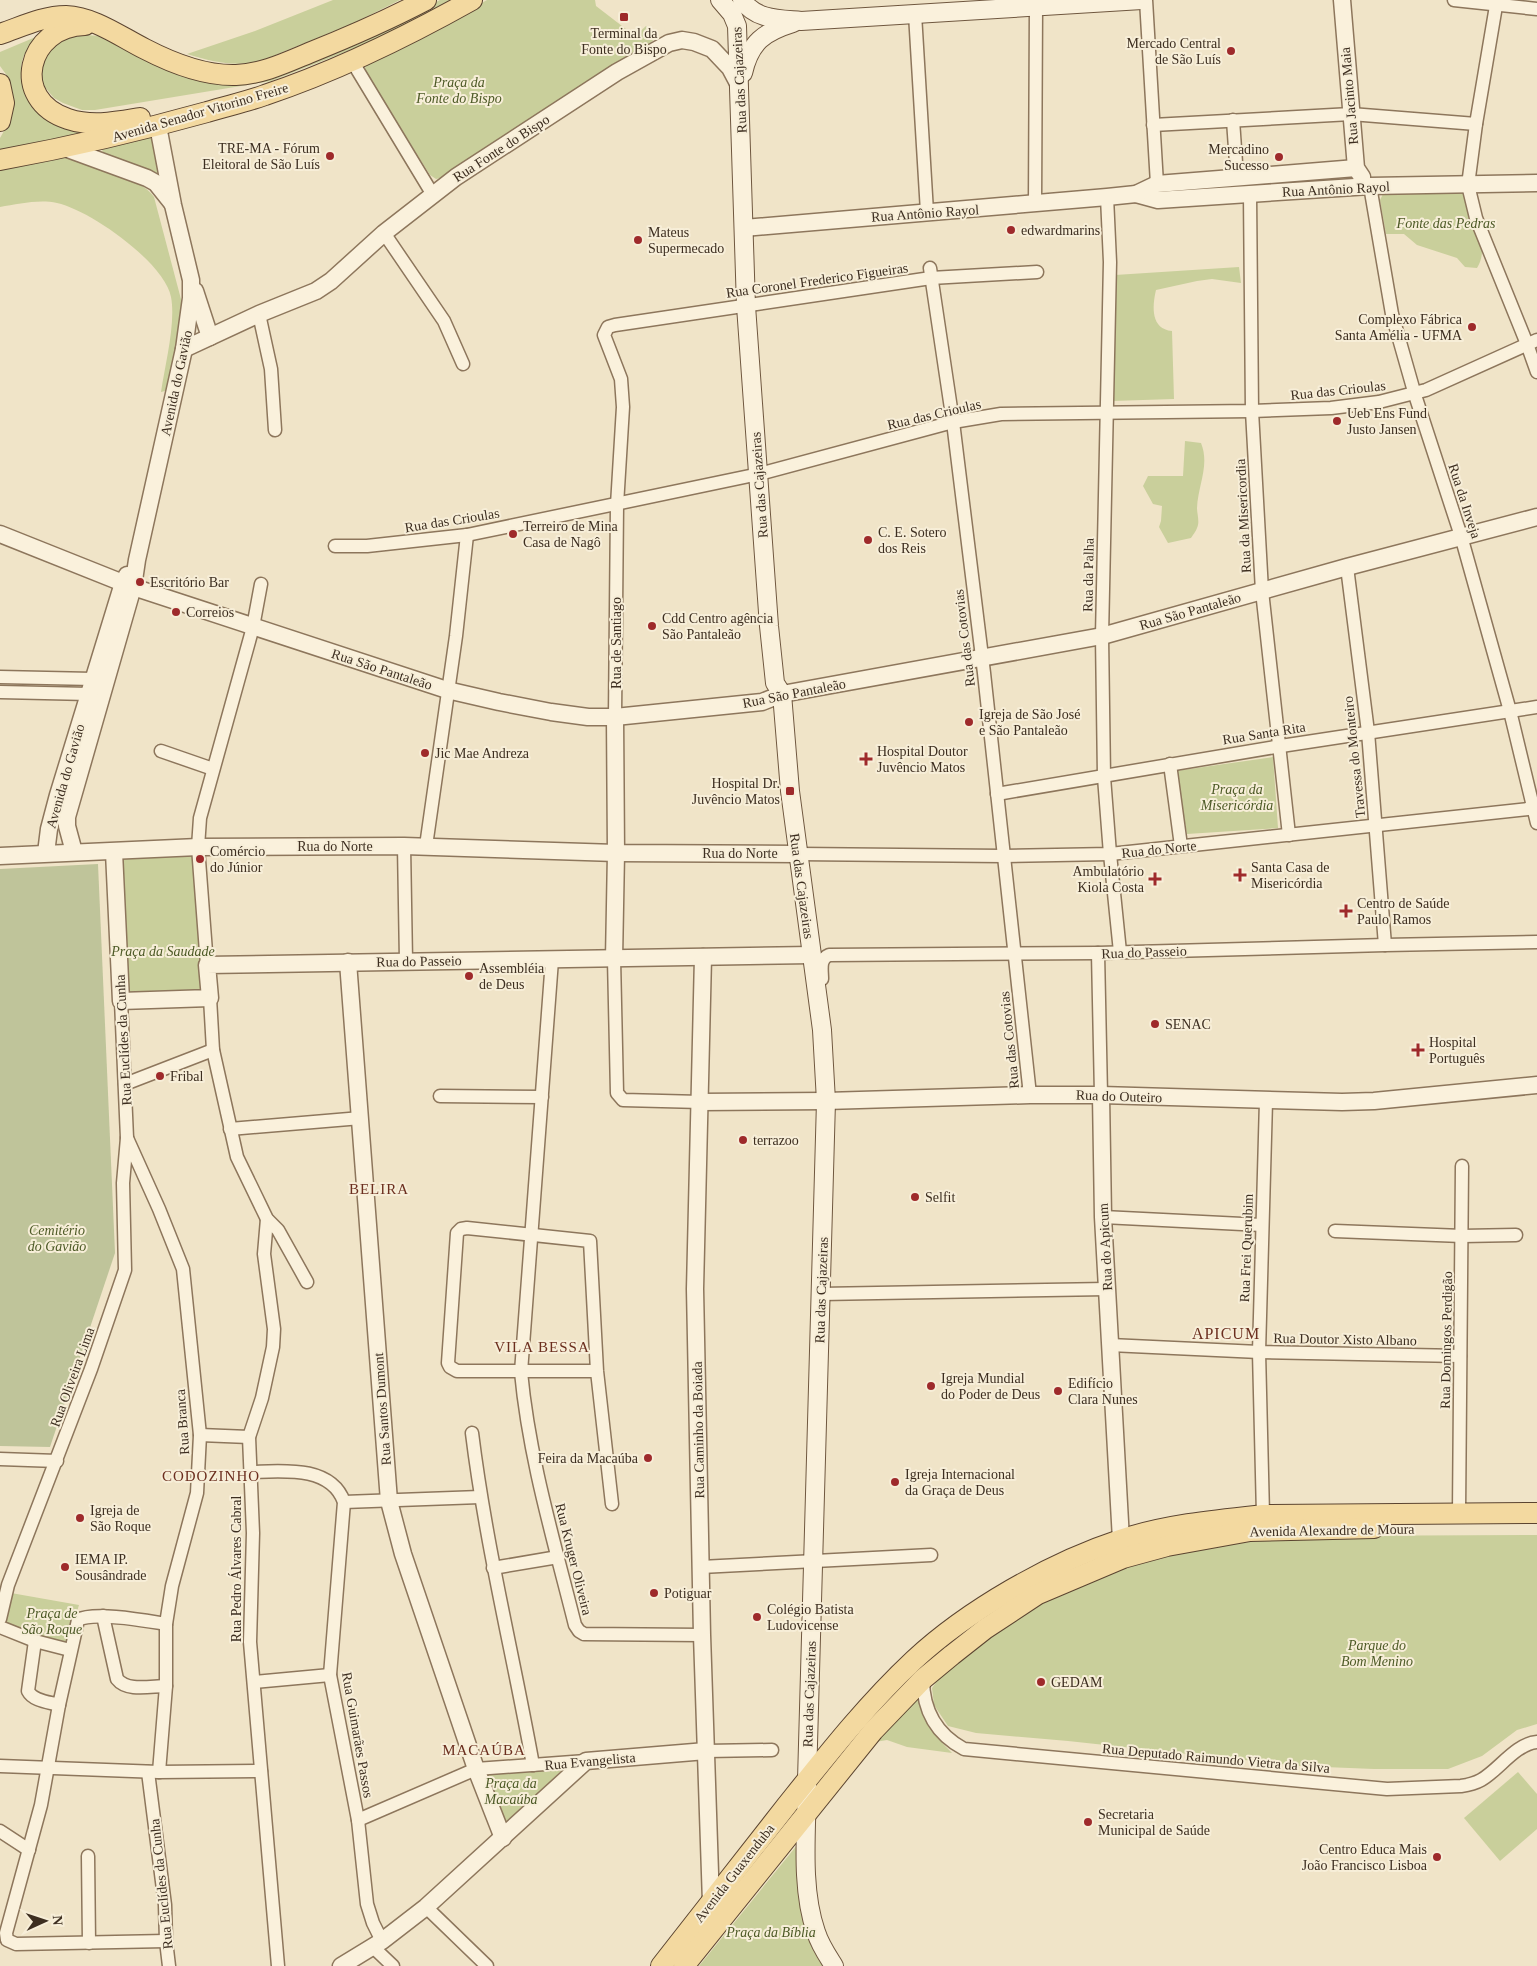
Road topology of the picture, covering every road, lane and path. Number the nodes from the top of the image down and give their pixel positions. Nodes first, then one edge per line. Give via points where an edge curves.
1 (426, 0) edge
2 (472, 0) edge
3 (720, 0) edge
4 (742, 0) edge
5 (1142, 0) edge
6 (1146, 0) edge
7 (1342, 0) edge
8 (1454, 0) edge
9 (1496, 3) edge
10 (1036, 6) junction
11 (1537, 9) edge
12 (915, 14) junction
13 (801, 21) junction
14 (114, 32) junction
15 (0, 34) edge
16 (352, 61) junction
17 (0, 84) edge
18 (740, 95) junction
19 (241, 102) junction
20 (1351, 114) junction
21 (1233, 120) junction
22 (0, 121) edge
23 (1476, 124) junction
24 (1153, 125) junction
25 (158, 126) junction
26 (65, 148) junction
27 (0, 160) edge
28 (1356, 168) junction
29 (1237, 177) junction
30 (1157, 184) junction
31 (1468, 185) junction
32 (1536, 185) edge
33 (1370, 186) junction
34 (1136, 194) junction
35 (1250, 194) junction
36 (433, 195) junction
37 (1107, 197) junction
38 (1035, 204) junction
39 (173, 205) junction
40 (927, 212) junction
41 (744, 228) junction
42 (384, 233) junction
43 (1037, 272) dead end
44 (930, 273) junction
45 (191, 280) junction
46 (746, 306) junction
47 (259, 314) junction
48 (604, 331) joint
49 (210, 337) junction
50 (1532, 342) edge
51 (184, 349) junction
52 (463, 364) dead end
53 (1537, 372) edge
54 (1415, 394) junction
55 (1252, 411) junction
56 (1106, 413) junction
57 (953, 422) junction
58 (275, 430) dead end
59 (759, 474) junction
60 (617, 505) junction
61 (1537, 517) edge
62 (0, 534) edge
63 (467, 535) junction
64 (1461, 536) junction
65 (335, 546) dead end
66 (1346, 567) junction
67 (261, 584) dead end
68 (128, 585) junction
69 (1262, 591) junction
70 (253, 627) junction
71 (1102, 636) junction
72 (982, 658) junction
73 (0, 678) edge
74 (16, 678) junction
75 (97, 688) junction
76 (447, 690) junction
77 (0, 692) edge
78 (15, 692) junction
79 (782, 694) junction
80 (1537, 707) edge
81 (1510, 711) junction
82 (616, 717) junction
83 (1368, 732) junction
84 (1281, 746) junction
85 (161, 751) dead end
86 (1170, 764) junction
87 (213, 769) junction
88 (1104, 777) junction
89 (997, 794) junction
90 (65, 797) junction
91 (1535, 808) edge
92 (1376, 824) junction
93 (1537, 824) edge
94 (1290, 835) junction
95 (404, 846) junction
96 (426, 846) junction
97 (1181, 846) junction
98 (198, 847) junction
99 (74, 852) junction
100 (114, 852) junction
101 (46, 853) junction
102 (616, 853) junction
103 (798, 854) junction
104 (1110, 854) junction
105 (0, 856) edge
106 (1004, 856) junction
107 (1537, 942) edge
108 (1385, 945) junction
109 (1120, 952) junction
110 (1098, 953) junction
111 (1015, 954) junction
112 (812, 955) junction
113 (703, 957) junction
114 (614, 959) junction
115 (552, 960) junction
116 (406, 961) junction
117 (348, 962) junction
118 (208, 965) junction
119 (210, 998) junction
120 (121, 1001) junction
121 (822, 1030) junction
122 (213, 1050) junction
123 (125, 1084) junction
124 (1537, 1085) edge
125 (1030, 1095) junction
126 (1101, 1095) junction
127 (440, 1096) dead end
128 (542, 1097) junction
129 (826, 1101) junction
130 (1266, 1101) junction
131 (700, 1102) junction
132 (361, 1118) junction
133 (230, 1129) junction
134 (127, 1138) junction
135 (1462, 1166) dead end
136 (1103, 1217) junction
137 (267, 1219) junction
138 (1262, 1225) junction
139 (1336, 1231) dead end
140 (1516, 1235) dead end
141 (531, 1236) junction
142 (1462, 1236) junction
143 (307, 1282) dead end
144 (1107, 1289) junction
145 (821, 1294) junction
146 (1110, 1345) junction
147 (1259, 1352) junction
148 (1460, 1356) junction
149 (597, 1371) junction
150 (521, 1372) junction
151 (472, 1433) dead end
152 (200, 1435) junction
153 (250, 1437) junction
154 (0, 1459) edge
155 (56, 1461) junction
156 (251, 1472) junction
157 (480, 1497) junction
158 (389, 1501) junction
159 (344, 1502) junction
160 (612, 1504) dead end
161 (1459, 1513) junction
162 (1537, 1513) edge
163 (1263, 1515) junction
164 (1537, 1526) edge
165 (1175, 1528) junction
166 (1121, 1540) junction
167 (1167, 1546) junction
168 (931, 1555) dead end
169 (558, 1557) junction
170 (813, 1562) junction
171 (701, 1567) junction
172 (493, 1568) junction
173 (4, 1584) edge
174 (1038, 1594) junction
175 (103, 1616) junction
176 (0, 1619) edge
177 (166, 1624) junction
178 (0, 1627) edge
179 (702, 1635) junction
180 (35, 1642) junction
181 (70, 1650) junction
182 (330, 1675) junction
183 (923, 1679) junction
184 (254, 1682) junction
185 (166, 1686) junction
186 (60, 1705) junction
187 (1537, 1742) edge
188 (772, 1750) dead end
189 (706, 1751) junction
190 (586, 1762) junction
191 (533, 1765) junction
192 (0, 1766) edge
193 (49, 1769) junction
194 (476, 1769) junction
195 (261, 1771) junction
196 (153, 1772) junction
197 (834, 1779) junction
198 (807, 1780) junction
199 (807, 1812) junction
200 (358, 1820) junction
201 (0, 1830) edge
202 (503, 1838) junction
203 (29, 1850) junction
204 (88, 1856) dead end
205 (710, 1903) junction
206 (426, 1907) junction
207 (166, 1941) junction
208 (88, 1943) junction
209 (378, 1944) junction
210 (170, 1966) edge
211 (278, 1966) edge
212 (341, 1966) edge
213 (393, 1966) edge
214 (487, 1966) edge
215 (661, 1966) edge
216 (677, 1966) edge
217 (684, 1966) edge
218 (834, 1966) edge

1 - 14 main road, Avenida Senador Vitorino Freire via 354,35 247,74 222,74 178,63
2 - 16 main road, Avenida Senador Vitorino Freire
3 - 18 main road, Rua das Cajazeiras via 736,22
4 - 13 main road via 760,15
5 - 10 main road
6 - 24 street
7 - 20 street, Rua Jacinto Maia
8 - 9 street
9 - 11 street
9 - 23 street
10 - 12 main road
10 - 38 street
12 - 13 main road
12 - 40 street
13 - 18 main road via 766,33 756,44 744,65
14 - 15 main road, Avenida Senador Vitorino Freire via 88,20 64,16
14 - 19 main road via 78,25 60,30 43,44 32,64 32,81 38,96 50,109 66,119 96,124
16 - 19 main road, Avenida Senador Vitorino Freire
16 - 36 street
17 - 22 main road via 4,103
18 - 36 street, Rua Fonte do Bispo via 730,68 712,49 688,41 668,43 601,82
18 - 41 main road, Rua das Cajazeiras
19 - 25 main road, Avenida Senador Vitorino Freire
20 - 21 street
20 - 23 street
20 - 28 street, Rua Jacinto Maia
21 - 24 street
21 - 29 street
23 - 31 street
24 - 30 street
25 - 26 main road, Avenida Senador Vitorino Freire
25 - 39 street, Avenida do Gavião
26 - 27 main road, Avenida Senador Vitorino Freire
26 - 39 street, Avenida do Gavião via 147,178
28 - 29 street, Rua Antônio Rayol
28 - 33 street
29 - 30 street, Rua Antônio Rayol
30 - 34 street, Rua Antônio Rayol
31 - 32 street, Rua Antônio Rayol
31 - 33 street, Rua Antônio Rayol
31 - 50 street via 1476,218
33 - 35 street, Rua Antônio Rayol
33 - 54 street, Rua da Inveja via 1392,314
34 - 35 street, Rua Antônio Rayol via 1158,200
34 - 37 street, Rua Antônio Rayol
35 - 55 street, Rua da Misericordia
36 - 42 street, Rua Fonte do Bispo
37 - 38 street, Rua Antônio Rayol
37 - 56 street, Rua da Palha via 1110,262
38 - 40 street, Rua Antônio Rayol
39 - 45 street, Avenida do Gavião
40 - 41 street, Rua Antônio Rayol
41 - 46 main road, Rua das Cajazeiras
42 - 47 street, Rua Fonte do Bispo via 316,291
42 - 52 street via 444,321
43 - 44 street, Rua Coronel Frederico Figueiras
44 - 46 street, Rua Coronel Frederico Figueiras
44 - 57 street, Rua das Cotovias
45 - 49 street
45 - 51 street, Avenida do Gavião
46 - 48 street, Rua Coronel Frederico Figueiras via 615,324
46 - 59 main road, Rua das Cajazeiras
47 - 49 street, Rua Fonte do Bispo
47 - 58 street via 271,369
48 - 60 street, Rua de Santiago via 621,379 623,407
49 - 51 street, Rua Fonte do Bispo
50 - 53 street
50 - 54 street, Rua das Crioulas
51 - 68 street, Avenida do Gavião via 137,560
54 - 55 street, Rua das Crioulas via 1332,408
54 - 64 street, Rua da Inveja
55 - 56 street, Rua das Crioulas
55 - 69 street, Rua da Misericordia
56 - 57 street, Rua das Crioulas via 1001,414
56 - 71 street, Rua da Palha
57 - 59 street, Rua das Crioulas
57 - 72 street, Rua das Cotovias
59 - 60 street, Rua das Crioulas
59 - 79 main road, Rua das Cajazeiras via 769,626 776,682
60 - 63 street, Rua das Crioulas
60 - 82 street, Rua de Santiago
61 - 64 street, Rua São Pantaleão
62 - 68 street, Rua São Pantaleão
63 - 65 street, Rua das Crioulas via 367,546
63 - 76 street
64 - 66 street, Rua São Pantaleão
64 - 81 street, Rua da Inveja
66 - 69 street, Rua São Pantaleão
66 - 83 street, Travessa do Monteiro
67 - 70 street
68 - 70 street, Rua São Pantaleão
68 - 75 street, Avenida do Gavião
69 - 71 street, Rua São Pantaleão
69 - 84 street, Rua da Misericordia
70 - 76 street, Rua São Pantaleão
70 - 87 street
71 - 72 street, Rua São Pantaleão
71 - 88 street, Rua da Palha
72 - 79 street, Rua São Pantaleão
72 - 89 street, Rua das Cotovias
73 - 74 street
74 - 75 street
74 - 78 street
75 - 78 street
75 - 90 street, Avenida do Gavião
76 - 82 street, Rua São Pantaleão via 551,712
76 - 96 street
77 - 78 street
79 - 82 street, Rua São Pantaleão via 762,702
79 - 103 main road, Rua das Cajazeiras
80 - 81 street, Rua Santa Rita
81 - 83 street, Rua Santa Rita
81 - 91 street, Rua da Inveja
82 - 102 street, Rua de Santiago
83 - 84 street, Rua Santa Rita
83 - 92 street, Travessa do Monteiro
84 - 86 street, Rua Santa Rita
84 - 94 street, Rua da Misericordia
85 - 87 street
86 - 88 street, Rua Santa Rita
86 - 97 street
87 - 98 street via 200,818
88 - 89 street, Rua Santa Rita
88 - 104 street, Rua da Palha
89 - 106 street, Rua das Cotovias
90 - 99 street, Avenida do Gavião via 67,826
90 - 101 street, Avenida do Gavião via 49,829
91 - 92 street, Rua do Norte
91 - 93 street, Rua da Inveja
92 - 94 street, Rua do Norte
92 - 108 street, Travessa do Monteiro
94 - 97 street, Rua do Norte
95 - 96 street, Rua do Norte
95 - 98 street, Rua do Norte
95 - 116 street
96 - 102 street, Rua do Norte
97 - 104 street, Rua do Norte
98 - 100 street, Rua do Norte
98 - 118 street
99 - 100 street, Rua do Norte
99 - 101 street, Rua do Norte
100 - 120 street, Rua Euclídes da Cunha
101 - 105 street, Rua do Norte
102 - 103 street, Rua do Norte
102 - 114 street, Rua de Santiago
103 - 106 street, Rua do Norte
103 - 112 main road, Rua das Cajazeiras
104 - 106 street, Rua do Norte
104 - 109 street, Rua da Palha
106 - 111 street, Rua das Cotovias
107 - 108 street, Rua do Passeio
108 - 109 street, Rua do Passeio
109 - 110 street, Rua do Passeio
110 - 111 street, Rua do Passeio
110 - 126 street, Rua do Apicum
111 - 121 street, Rua do Passeio via 826,957 822,963
111 - 125 street, Rua das Cotovias
112 - 113 street, Rua do Passeio
112 - 121 main road, Rua das Cajazeiras
113 - 114 street, Rua do Passeio
113 - 131 street, Rua Caminho da Boiada
114 - 115 street, Rua do Passeio
114 - 131 street via 617,1093 623,1100
115 - 116 street, Rua do Passeio
115 - 128 street, Rua Kruger Oliveira
116 - 117 street, Rua do Passeio
117 - 118 street, Rua do Passeio
117 - 132 street, Rua Santos Dumont
118 - 119 street
119 - 120 street
119 - 122 street
120 - 123 street, Rua Euclídes da Cunha
121 - 129 main road, Rua das Cajazeiras
122 - 123 street
122 - 133 street
123 - 134 street, Rua Euclídes da Cunha
124 - 130 street, Rua do Outeiro via 1374,1101
125 - 126 street, Rua do Outeiro
125 - 129 street, Rua do Outeiro
126 - 130 street, Rua do Outeiro
126 - 136 street, Rua do Apicum
127 - 128 street
128 - 141 street, Rua Kruger Oliveira
129 - 131 street, Rua do Outeiro
129 - 145 main road, Rua das Cajazeiras
130 - 138 street, Rua Frei Querubim
131 - 171 street, Rua Caminho da Boiada via 695,1289
132 - 133 street
132 - 158 street, Rua Santos Dumont
133 - 137 street via 237,1158
134 - 152 street, Rua Branca via 183,1269
134 - 155 street, Rua Oliveira Lima via 123,1183 125,1270
135 - 142 street, Rua Domingos Perdigão
136 - 138 street
136 - 144 street, Rua do Apicum
137 - 143 street via 278,1230
137 - 153 street, Rua Pedro Álvares Cabral via 264,1254 274,1315 274,1347
138 - 147 street, Rua Frei Querubim
139 - 142 street
140 - 142 street
141 - 149 street via 590,1242
141 - 150 street, Rua Kruger Oliveira
141 - 150 street via 468,1228 457,1233 448,1363 457,1371
142 - 148 street, Rua Domingos Perdigão
144 - 145 street
144 - 146 street, Rua do Apicum
145 - 170 main road, Rua das Cajazeiras
146 - 147 street, Rua Doutor Xisto Albano
146 - 166 street, Rua do Apicum
147 - 148 street, Rua Doutor Xisto Albano
147 - 163 street, Rua Frei Querubim
148 - 161 street, Rua Domingos Perdigão
149 - 150 street
149 - 160 street
150 - 169 street, Rua Kruger Oliveira via 531,1444
151 - 157 street
152 - 153 street
152 - 177 street, Rua Branca via 197,1493 172,1586
153 - 156 street, Rua Pedro Álvares Cabral
154 - 155 street
155 - 173 street, Rua Oliveira Lima
156 - 159 street via 298,1470 328,1482
156 - 184 street, Rua Pedro Álvares Cabral via 250,1642
157 - 158 street
157 - 172 street
158 - 159 street
158 - 194 street, Rua Santos Dumont via 403,1554
159 - 182 street, Rua Guimarães Passos
161 - 162 main road, Avenida Alexandre de Moura
161 - 163 main road, Avenida Alexandre de Moura
163 - 165 main road, Avenida Alexandre de Moura
164 - 167 main road, Avenida Alexandre de Moura via 1250,1530
165 - 166 main road, Avenida Alexandre de Moura
165 - 167 main road via 1165,1538
166 - 174 main road via 1118,1554 1061,1577
166 - 198 main road, Avenida Alexandre de Moura via 1070,1560 1017,1587 963,1621 898,1676
167 - 174 main road, Avenida Alexandre de Moura via 1122,1558
168 - 170 street
169 - 172 street
169 - 179 street, Rua Kruger Oliveira via 578,1631 584,1634
170 - 171 street
170 - 198 main road, Rua das Cajazeiras
171 - 179 street, Rua Caminho da Boiada
172 - 191 street
173 - 176 street, Rua Oliveira Lima
174 - 183 main road, Avenida Alexandre de Moura via 985,1630
175 - 177 street
175 - 181 street via 78,1620
175 - 185 street via 117,1679 130,1686
177 - 185 street, Rua Branca
178 - 180 street
179 - 189 street, Rua Caminho da Boiada
180 - 181 street
180 - 186 street via 28,1691 35,1698
181 - 186 street
182 - 184 street
182 - 200 street, Rua Guimarães Passos
183 - 187 street, Rua Deputado Raimundo Vietra da Silva via 930,1714 940,1732 953,1743 964,1749 1018,1755 1387,1789 1472,1784 1482,1780 1525,1745
183 - 197 main road, Avenida Alexandre de Moura via 873,1731
184 - 195 street, Rua Pedro Álvares Cabral
185 - 196 street, Rua Branca
186 - 193 street
188 - 189 street, Rua Evangelista
189 - 190 street, Rua Evangelista
189 - 205 street, Rua Caminho da Boiada
190 - 191 street, Rua Evangelista
190 - 202 street
191 - 194 street, Rua Evangelista
192 - 193 street
193 - 196 street
193 - 203 street
194 - 200 street, Rua Evangelista
194 - 202 street, Rua Santos Dumont
195 - 196 street
195 - 211 street, Rua Pedro Álvares Cabral
196 - 207 street, Rua Euclídes da Cunha
197 - 198 main road via 823,1783
197 - 199 main road, Avenida Alexandre de Moura
198 - 199 main road, Rua das Cajazeiras
198 - 205 main road, Avenida Guaxenduba
199 - 217 main road, Avenida Guaxenduba
199 - 218 main road, Rua das Cajazeiras via 809,1904 822,1947
200 - 209 street, Rua Guimarães Passos via 367,1904
201 - 203 street
202 - 206 street
203 - 208 street via 6,1933 7,1940 16,1944
204 - 208 street
205 - 215 main road, Avenida Guaxenduba
205 - 216 main road via 714,1912 711,1924
206 - 209 street
206 - 214 street
207 - 208 street
207 - 210 street, Rua Euclídes da Cunha
209 - 212 street
209 - 213 street

